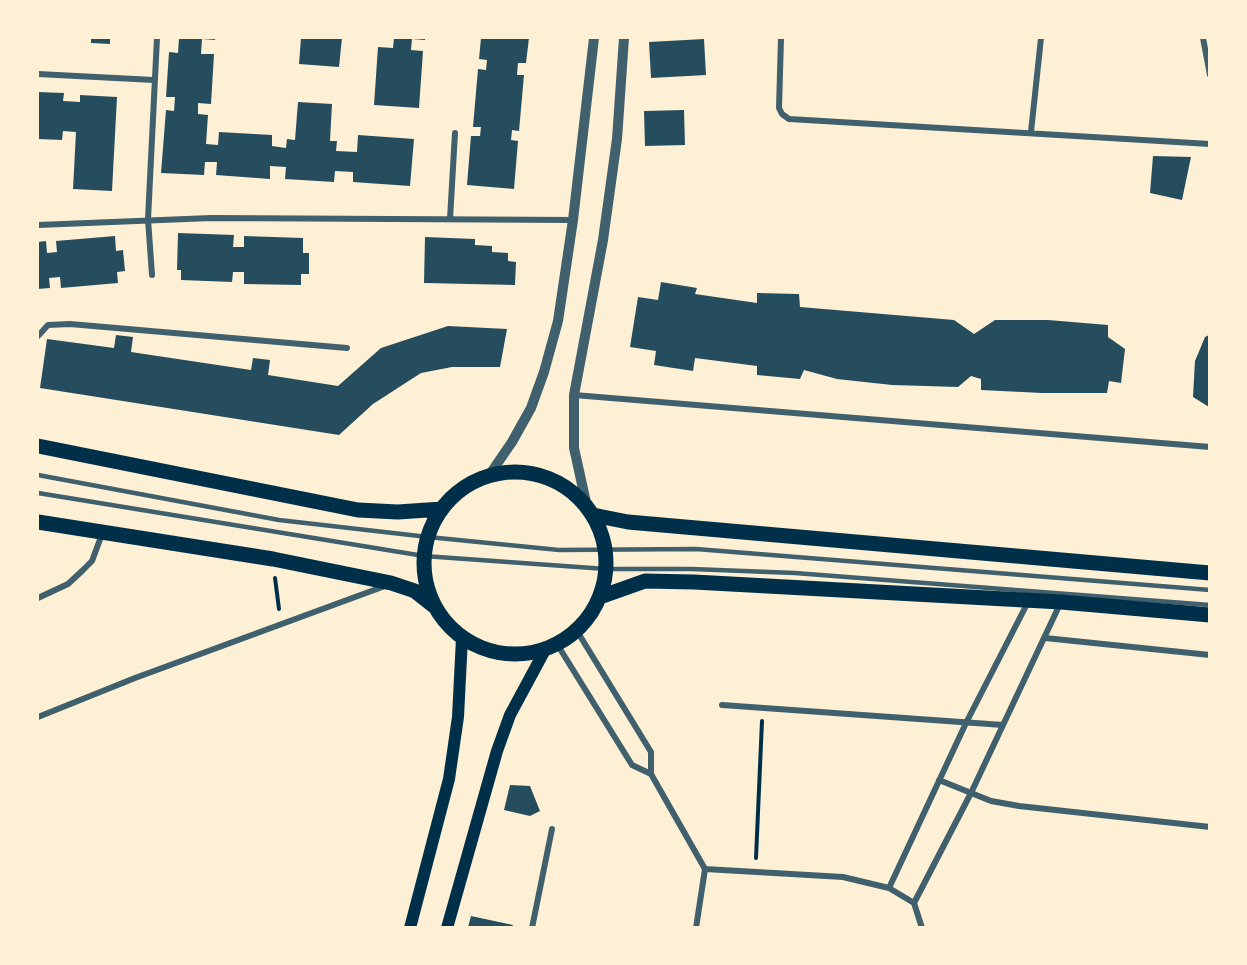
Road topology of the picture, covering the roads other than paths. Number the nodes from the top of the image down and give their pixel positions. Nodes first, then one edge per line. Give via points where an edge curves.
1 (157, 38) edge
2 (594, 38) edge
3 (624, 38) edge
4 (781, 38) edge
5 (1041, 38) edge
6 (1203, 38) edge
7 (38, 74) edge
8 (1209, 75) edge
9 (154, 80) junction
10 (1031, 132) junction
11 (455, 133) dead end
12 (1209, 144) edge
13 (148, 219) junction
14 (450, 219) junction
15 (573, 220) junction
16 (38, 225) edge
17 (152, 275) dead end
18 (38, 336) edge
19 (347, 348) dead end
20 (574, 394) junction
21 (38, 446) edge
22 (1209, 447) edge
23 (38, 475) edge
24 (488, 477) junction
25 (38, 494) edge
26 (442, 509) junction
27 (590, 511) junction
28 (38, 522) edge
29 (102, 534) junction
30 (428, 537) junction
31 (606, 549) junction
32 (424, 556) junction
33 (606, 569) junction
34 (1209, 573) edge
35 (392, 583) junction
36 (1209, 590) edge
37 (600, 597) junction
38 (38, 598) edge
39 (1028, 601) junction
40 (1061, 602) junction
41 (1209, 605) edge
42 (434, 606) junction
43 (1209, 615) edge
44 (577, 631) junction
45 (462, 638) junction
46 (1045, 638) junction
47 (551, 647) junction
48 (1209, 655) edge
49 (722, 705) dead end
50 (38, 717) edge
51 (966, 723) junction
52 (1003, 725) junction
53 (651, 774) junction
54 (939, 780) junction
55 (970, 793) junction
56 (1209, 826) edge
57 (552, 830) dead end
58 (705, 869) junction
59 (889, 888) junction
60 (914, 903) junction
61 (410, 927) edge
62 (447, 927) edge
63 (532, 927) edge
64 (696, 927) edge
65 (922, 927) edge

1 - 9 street
2 - 15 street
3 - 20 street via 616,150
4 - 10 street via 779,108 785,117
5 - 10 street
6 - 8 street
7 - 9 street
9 - 13 street
10 - 12 street
11 - 14 street
13 - 14 street
13 - 16 street
13 - 17 street
14 - 15 street
15 - 24 street via 558,321 544,372 531,408
18 - 19 street via 48,325 70,324
20 - 22 street
20 - 27 street via 574,448
21 - 26 main road via 358,510
23 - 30 lane via 279,520
24 - 26 main road via 462,489
24 - 27 main road via 524,472 542,476 575,494
25 - 32 lane
26 - 30 main road
27 - 31 main road
27 - 34 main road via 628,522
28 - 29 main road
29 - 35 main road via 273,559
29 - 38 street via 97,551 82,571 68,584
30 - 31 lane via 559,550
30 - 32 main road
31 - 33 main road
31 - 36 lane via 696,549
32 - 33 lane
32 - 42 main road via 427,590
33 - 37 main road
33 - 41 lane via 795,573
35 - 42 main road via 415,591
35 - 50 street
37 - 39 main road via 645,581
37 - 44 main road
39 - 40 main road
39 - 51 street
40 - 43 main road
40 - 46 street
42 - 45 main road
44 - 47 main road
44 - 53 street via 651,752
45 - 47 main road via 488,651 516,655
45 - 61 main road via 459,717 453,756
46 - 48 street
46 - 52 street
47 - 53 street via 632,765
47 - 62 main road via 510,714
49 - 51 street
51 - 52 street
51 - 54 street
52 - 55 street
53 - 58 street
54 - 55 street
54 - 59 street
55 - 56 street via 1019,806
55 - 60 street
57 - 63 street
58 - 59 street via 843,877
58 - 64 street
59 - 60 street
60 - 65 street

